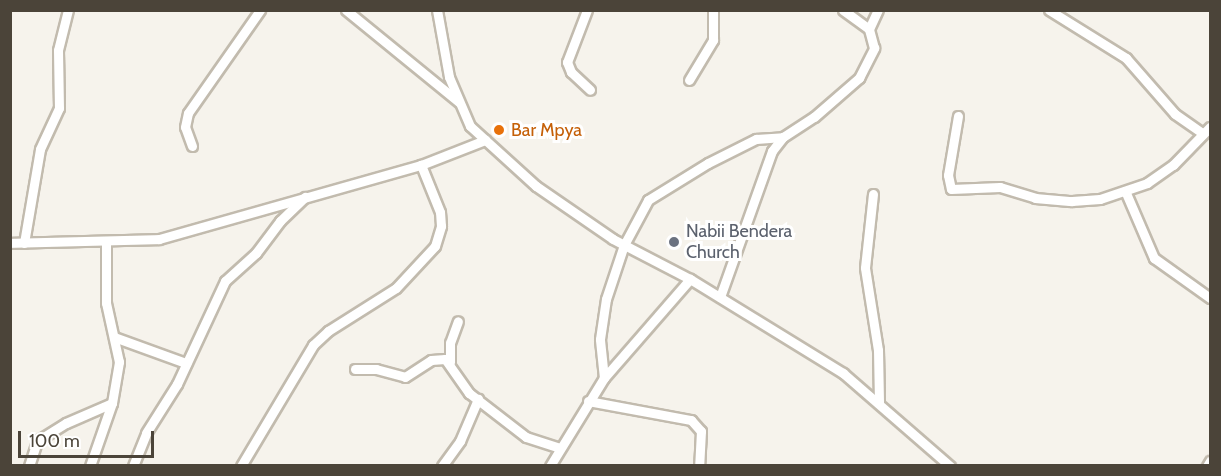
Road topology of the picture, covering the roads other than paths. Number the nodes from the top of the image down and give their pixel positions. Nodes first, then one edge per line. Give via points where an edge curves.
1 (68, 10) edge
2 (260, 10) edge
3 (345, 10) edge
4 (437, 10) edge
5 (587, 10) edge
6 (713, 10) edge
7 (843, 10) edge
8 (878, 10) edge
9 (1049, 10) edge
10 (869, 28) junction
11 (689, 80) dead end
12 (590, 90) dead end
13 (459, 102) junction
14 (958, 116) dead end
15 (1210, 127) edge
16 (1202, 133) junction
17 (783, 136) junction
18 (486, 140) junction
19 (192, 146) dead end
20 (421, 165) junction
21 (1126, 193) junction
22 (873, 194) dead end
23 (307, 195) junction
24 (106, 242) junction
25 (10, 243) edge
26 (24, 243) junction
27 (624, 245) junction
28 (690, 279) junction
29 (720, 297) junction
30 (1210, 298) edge
31 (458, 321) dead end
32 (114, 337) junction
33 (450, 362) junction
34 (186, 363) junction
35 (355, 369) dead end
36 (604, 378) junction
37 (478, 399) junction
38 (588, 401) junction
39 (879, 402) junction
40 (112, 403) junction
41 (559, 448) junction
42 (1210, 461) edge
43 (29, 465) edge
44 (90, 465) edge
45 (133, 465) edge
46 (241, 465) edge
47 (442, 465) edge
48 (552, 465) edge
49 (699, 465) edge
50 (950, 465) edge
51 (1207, 465) edge

1 - 26 street via 58,50 59,108 40,149
2 - 19 street via 188,113 185,127
3 - 13 street
4 - 13 street via 449,77
5 - 12 street via 567,62 571,72
6 - 11 street via 713,40
7 - 10 street
8 - 10 street
9 - 16 street via 1126,58 1175,114
10 - 17 street via 874,48 859,78 814,117
13 - 18 street via 470,126
14 - 21 street via 948,175 951,189 1000,187 1035,198 1072,201
15 - 16 street
16 - 21 street via 1173,165
17 - 27 street via 756,139 659,192 637,217
17 - 29 street via 772,151
18 - 20 street
18 - 27 street via 569,212
20 - 23 street
20 - 46 street via 440,212 441,226 435,246 396,288 328,331 313,345
21 - 30 street via 1154,258
22 - 39 street via 865,268 878,350
23 - 24 street via 168,237
23 - 34 street via 280,221 256,253 225,281
24 - 26 street
24 - 32 street via 105,292
25 - 26 street
27 - 28 street
27 - 36 street via 606,299 600,339
28 - 29 street
28 - 36 street
29 - 39 street via 843,373
31 - 33 street via 450,343
32 - 34 street
32 - 40 street via 119,362
33 - 35 street via 431,360 405,377 376,369
33 - 37 street via 459,381
34 - 45 street
36 - 38 street
37 - 41 street via 526,437
37 - 47 street via 460,441
38 - 41 street
38 - 49 street via 691,420 701,431
39 - 50 street
40 - 43 street via 42,437 32,451
40 - 44 street
41 - 48 street
42 - 51 street

